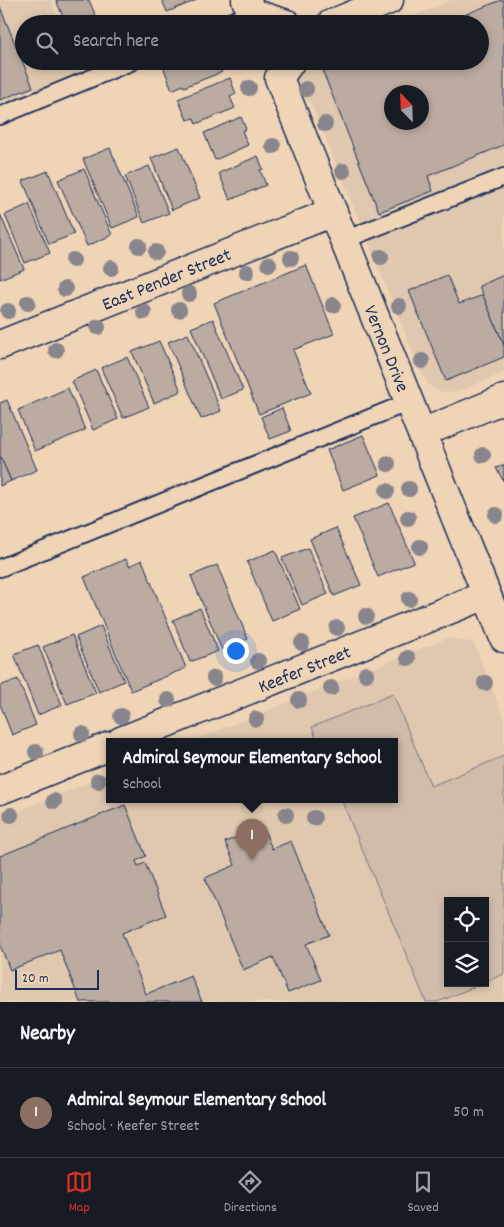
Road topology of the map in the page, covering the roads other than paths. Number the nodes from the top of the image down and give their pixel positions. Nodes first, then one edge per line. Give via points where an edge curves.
1 (389, 0) edge
2 (249, 6) edge
3 (238, 15) edge
4 (268, 15) edge
5 (353, 15) edge
6 (111, 70) edge
7 (285, 70) edge
8 (0, 116) edge
9 (504, 177) edge
10 (333, 212) junction
11 (344, 240) junction
12 (0, 345) edge
13 (504, 399) edge
14 (409, 402) junction
15 (422, 433) junction
16 (0, 568) edge
17 (486, 595) junction
18 (503, 635) edge
19 (129, 738) edge
20 (106, 748) edge
21 (0, 790) edge

1 - 5 street
2 - 3 lane
2 - 4 street
6 - 8 lane
7 - 10 street, Vernon Drive
9 - 11 lane
10 - 11 street, Vernon Drive
10 - 12 street, East Pender Street
11 - 14 street, Vernon Drive
13 - 15 street
14 - 15 street, Vernon Drive
14 - 16 lane
15 - 17 street, Vernon Drive
17 - 18 street, Vernon Drive
17 - 19 street, Keefer Street
20 - 21 street

